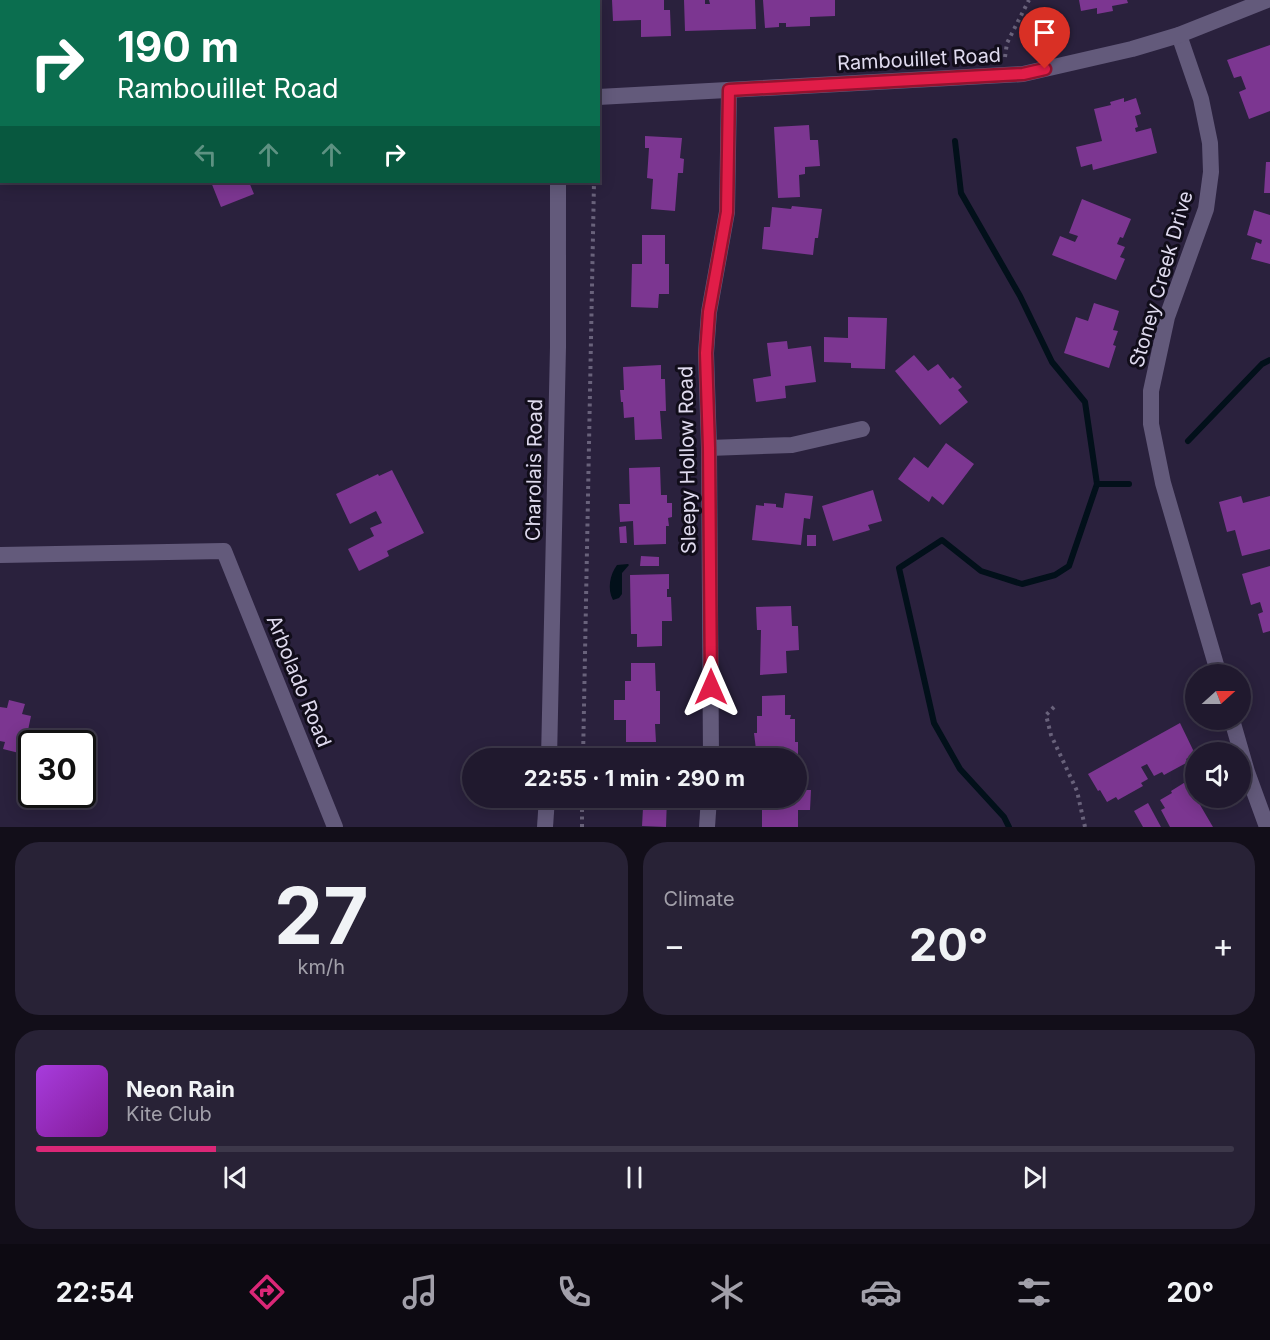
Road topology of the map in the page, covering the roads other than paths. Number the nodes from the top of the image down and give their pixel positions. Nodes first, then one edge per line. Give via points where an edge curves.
1 (1267, 0) edge
2 (1179, 35) junction
3 (729, 90) junction
4 (600, 97) edge
5 (558, 183) edge
6 (862, 429) dead end
7 (709, 448) junction
8 (0, 555) edge
9 (1217, 664) edge
10 (1235, 730) edge
11 (549, 748) edge
12 (711, 748) edge
13 (546, 808) edge
14 (708, 808) edge
15 (335, 827) edge
16 (545, 827) edge
17 (707, 827) edge
18 (1267, 827) edge

1 - 2 street, Rambouillet Road
2 - 3 street, Rambouillet Road via 1132,50 1023,74
2 - 9 street, Stoney Creek Drive via 1202,99 1210,142 1210,172 1206,209 1167,317 1151,391 1151,424 1163,483
3 - 4 street, Rambouillet Road
3 - 7 street, Sleepy Hollow Road via 727,212 709,312 706,353
5 - 11 street, Charolais Road
6 - 7 street via 792,445
7 - 12 street, Sleepy Hollow Road
8 - 15 street, Arbolado Road via 224,551
10 - 18 street
13 - 16 street
14 - 17 street

